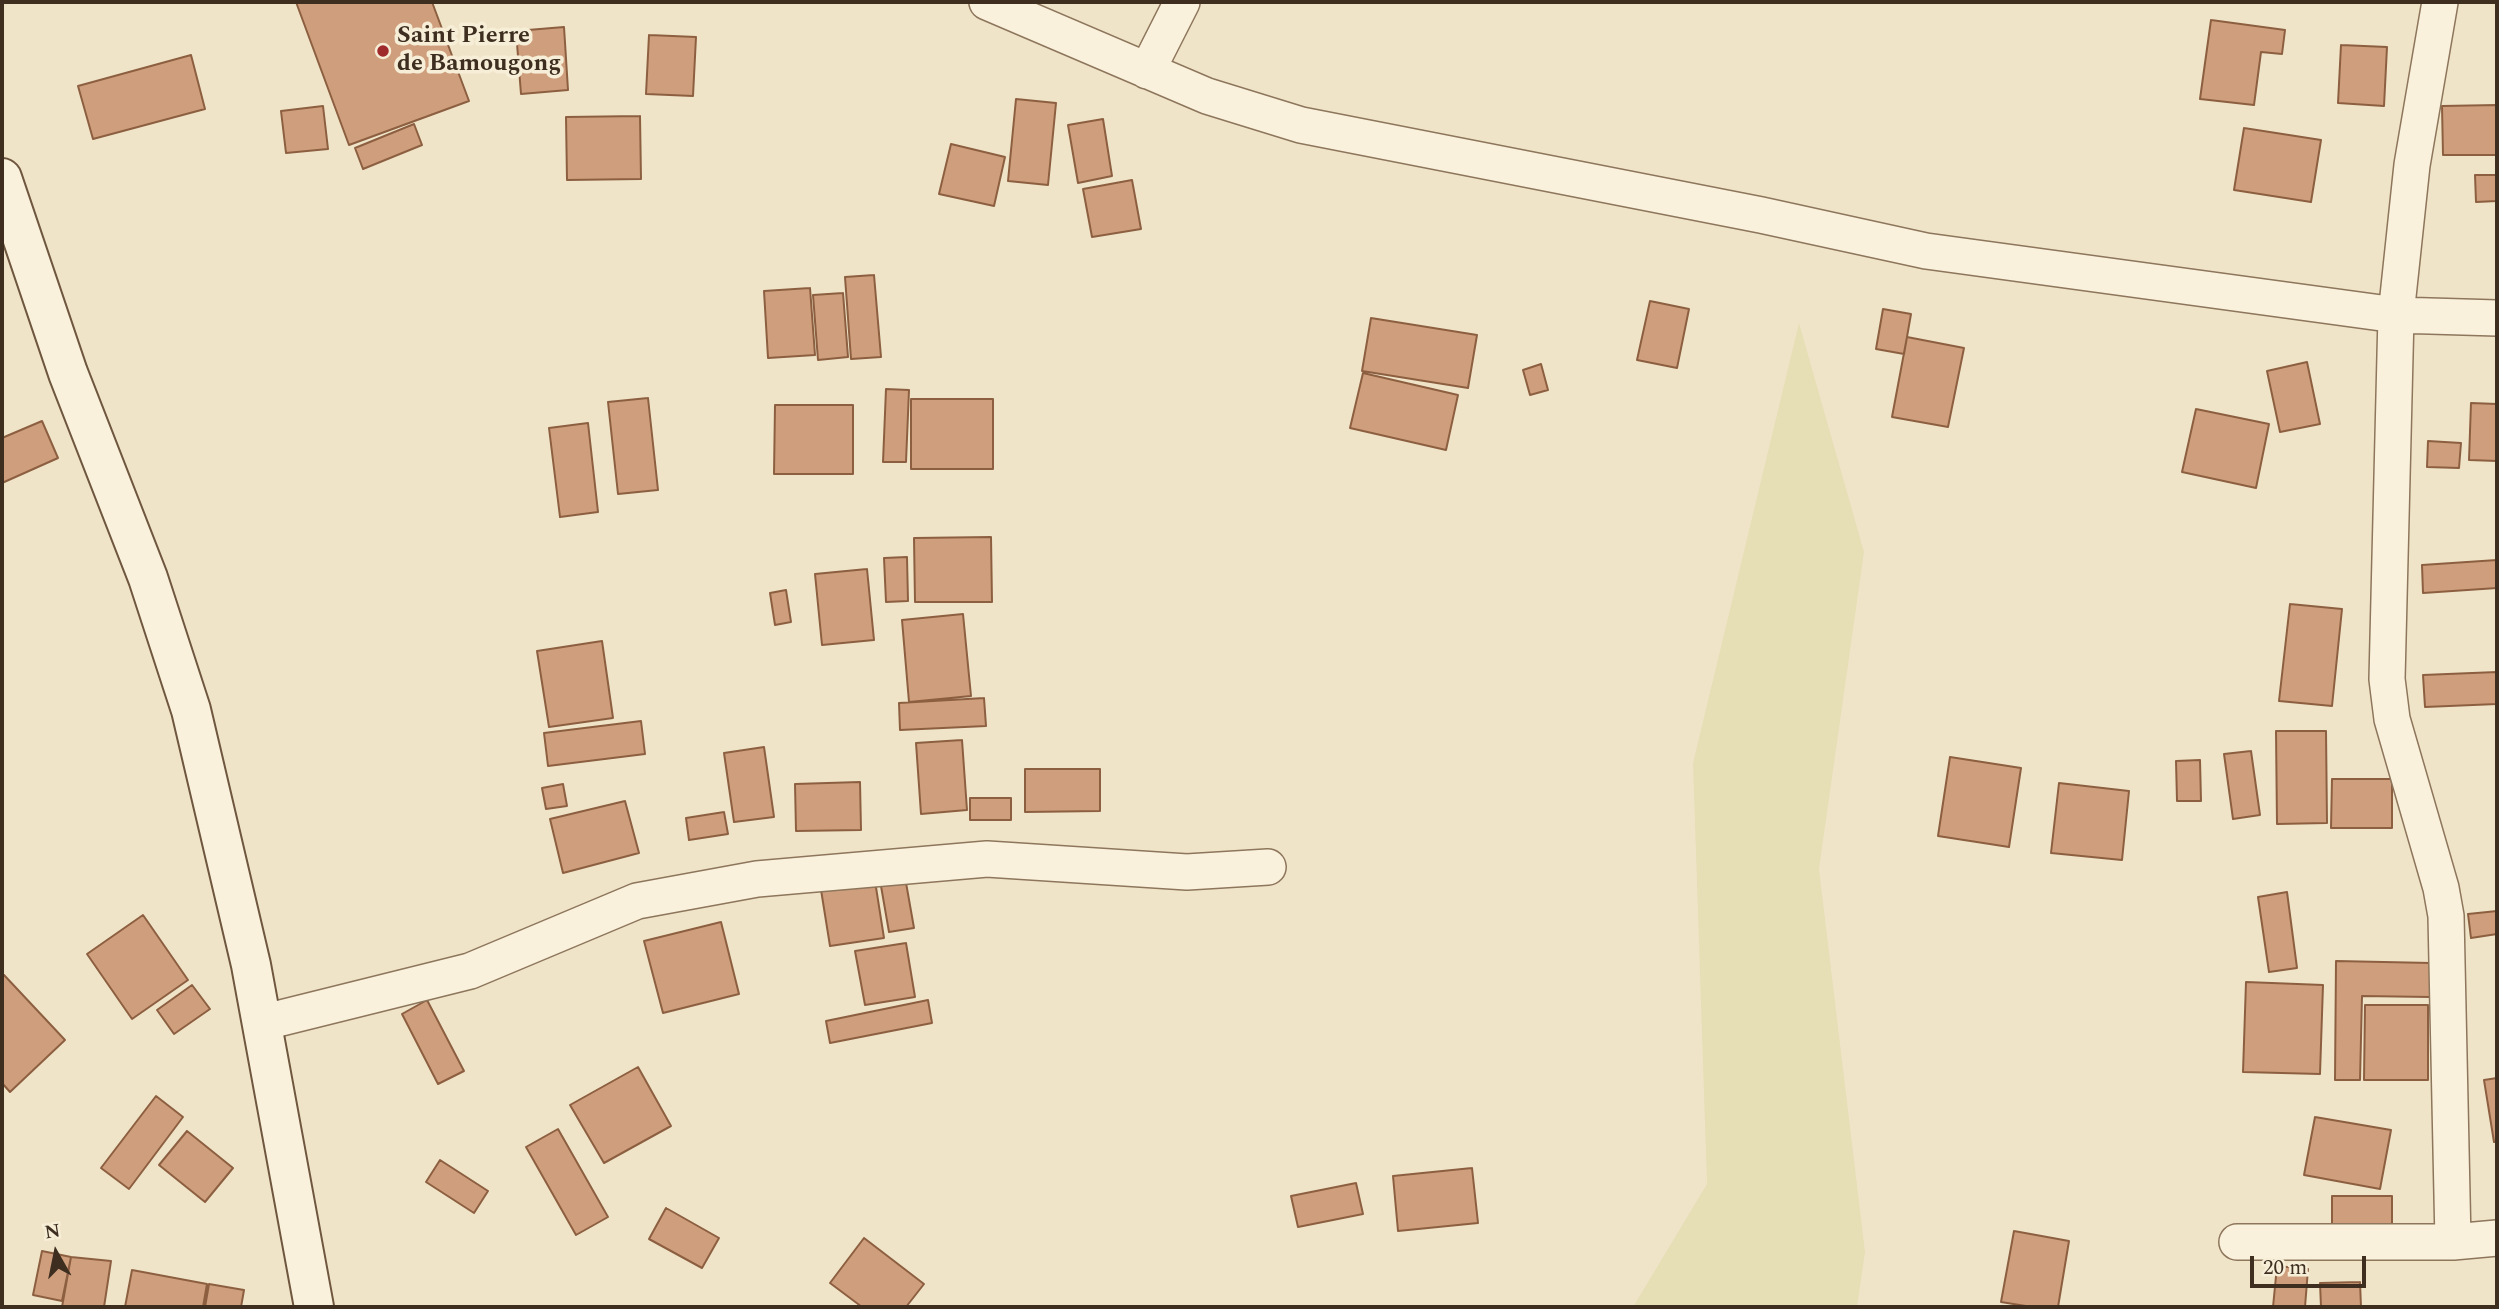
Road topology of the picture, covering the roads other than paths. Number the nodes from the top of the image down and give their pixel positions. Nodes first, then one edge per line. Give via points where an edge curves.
1 (987, 2) edge
2 (1182, 2) edge
3 (2440, 2) edge
4 (1147, 71) junction
5 (2, 178) edge
6 (2396, 315) junction
7 (2497, 318) edge
8 (1268, 867) dead end
9 (261, 1023) junction
10 (2497, 1238) edge
11 (2238, 1242) dead end
12 (2453, 1242) junction
13 (314, 1307) edge

1 - 4 street
2 - 4 street
3 - 6 street via 2412,165
4 - 6 street via 1301,125 1926,251
5 - 9 street via 68,373 148,578 191,710
6 - 7 street
6 - 12 street via 2387,679 2392,719 2446,916
8 - 9 street via 1187,872 987,859 757,879 637,901 470,971
9 - 13 street
10 - 12 street
11 - 12 street

